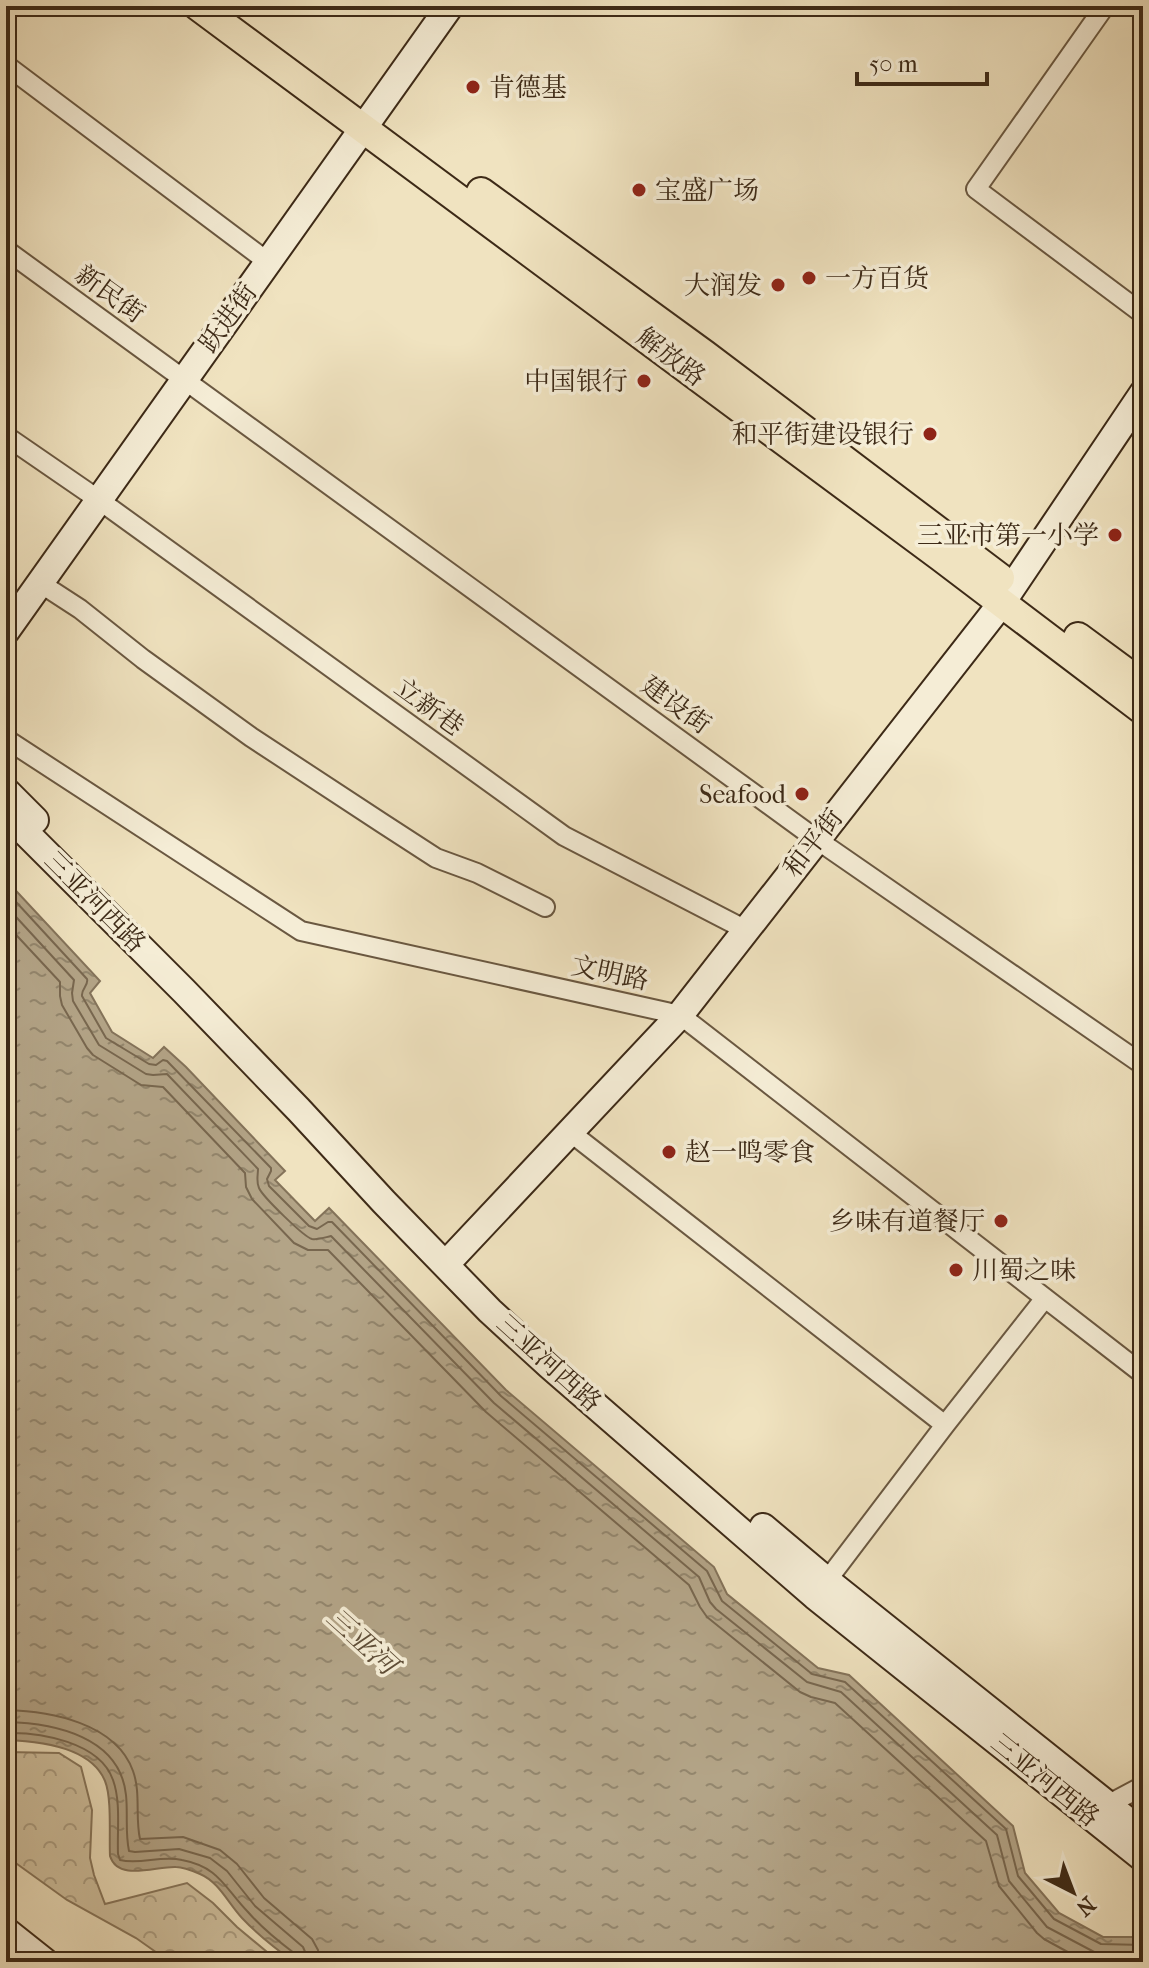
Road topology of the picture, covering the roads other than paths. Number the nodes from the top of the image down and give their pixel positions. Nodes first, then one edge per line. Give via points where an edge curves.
1 (198, 6) edge
2 (230, 6) edge
3 (450, 6) edge
4 (1105, 6) edge
5 (6, 65) edge
6 (369, 122) junction
7 (6, 250) edge
8 (268, 262) junction
9 (1143, 314) edge
10 (183, 380) junction
11 (1143, 393) edge
12 (6, 436) edge
13 (99, 500) junction
14 (40, 583) junction
15 (1007, 596) junction
16 (6, 631) edge
17 (1143, 685) edge
18 (1143, 710) edge
19 (6, 739) edge
20 (6, 791) edge
21 (6, 813) edge
22 (816, 839) junction
23 (545, 907) dead end
24 (746, 930) junction
25 (680, 1015) junction
26 (1143, 1065) edge
27 (570, 1132) junction
28 (450, 1260) junction
29 (1045, 1298) junction
30 (1143, 1374) edge
31 (945, 1425) junction
32 (821, 1588) junction
33 (1143, 1786) edge
34 (1098, 1810) junction
35 (1143, 1833) edge
36 (1143, 1858) edge
37 (6, 1931) edge
38 (45, 1962) edge

1 - 6 main road, 解放路
2 - 6 main road, 解放路
3 - 6 main road, 跃进街
4 - 9 street via 976,189
5 - 8 street
6 - 8 main road, 跃进街
6 - 15 main road, 解放路 via 941,557
7 - 10 street, 新民街
8 - 10 main road, 跃进街
10 - 13 main road, 跃进街
10 - 22 street, 建设街
11 - 15 main road, 和平街
12 - 13 street, 立新巷
13 - 14 main road, 跃进街
13 - 24 street, 立新巷 via 564,836
14 - 16 main road, 跃进街
14 - 23 street via 251,737 436,858
15 - 17 main road, 解放路
15 - 18 main road, 解放路
15 - 22 main road, 和平街
19 - 25 street, 文明路 via 301,931
20 - 28 main road, 三亚河西路
21 - 28 main road, 三亚河西路 via 384,1202
22 - 24 main road, 和平街
22 - 26 street, 建设街
24 - 25 main road, 和平街
25 - 27 main road, 和平街
25 - 29 street, 文明路
27 - 28 main road, 和平街
27 - 31 street
28 - 32 main road, 三亚河西路 via 490,1311 550,1366
29 - 30 street, 文明路
29 - 31 street
31 - 32 street
32 - 34 main road, 三亚河西路
33 - 34 street
34 - 35 main road, 三亚河西路
34 - 36 main road, 三亚河西路
37 - 38 main road

